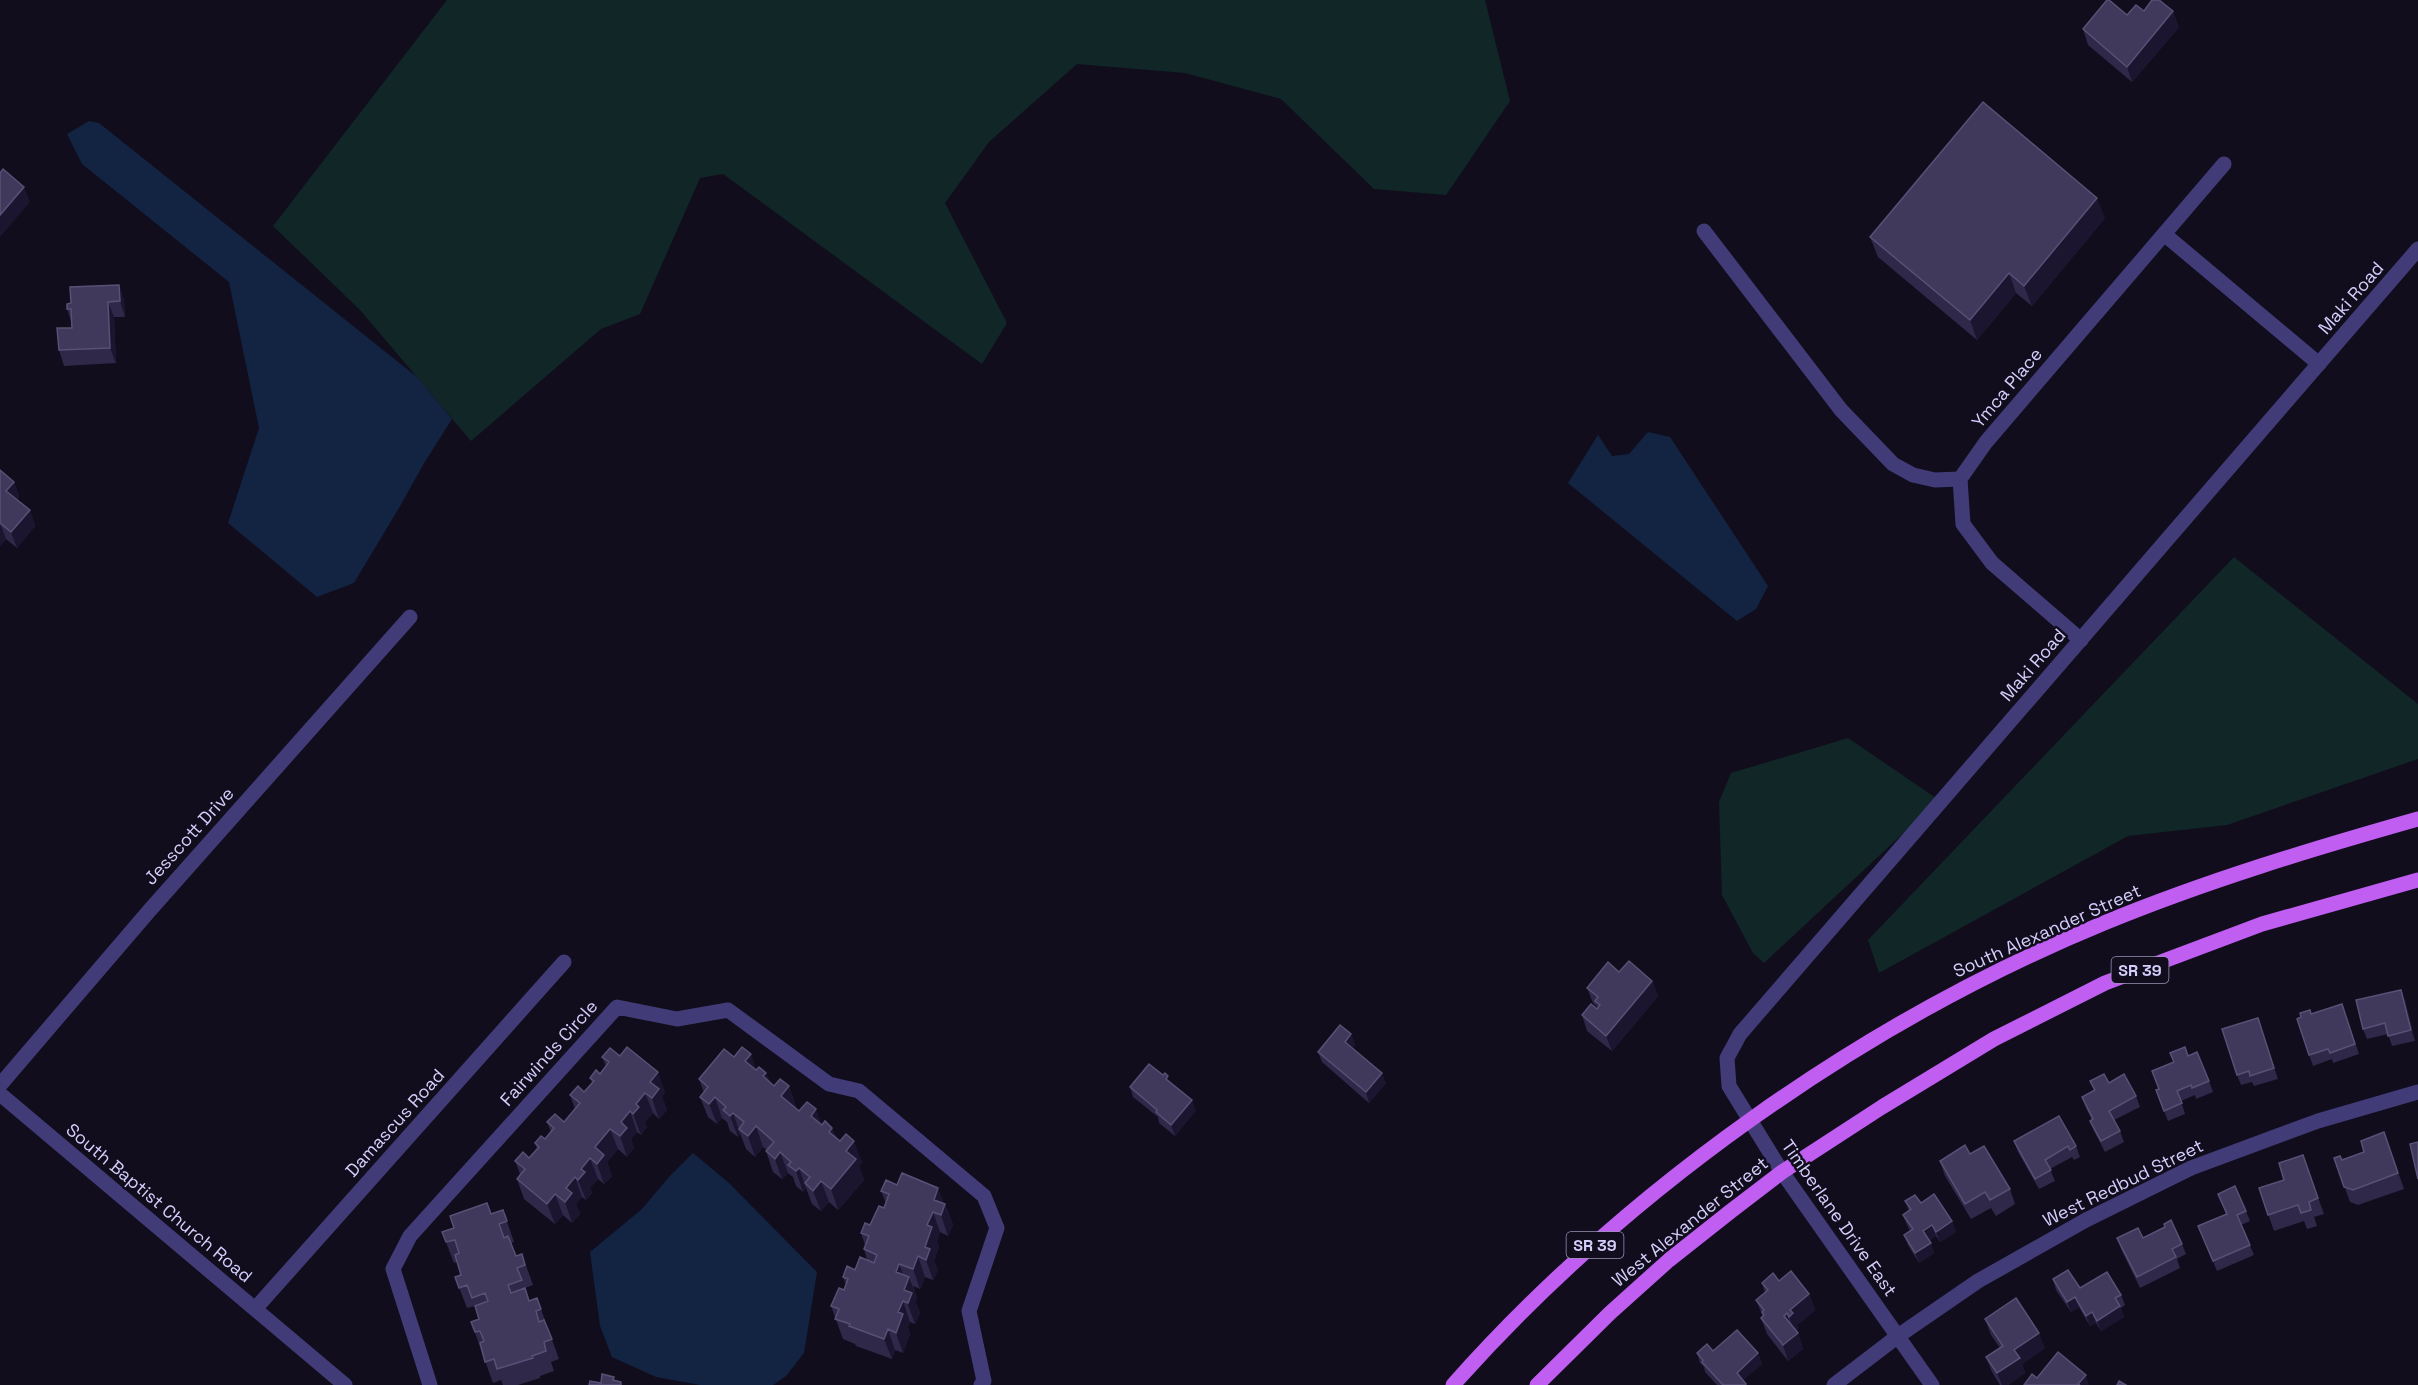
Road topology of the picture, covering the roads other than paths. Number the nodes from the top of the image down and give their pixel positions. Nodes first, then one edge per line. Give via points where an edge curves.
1 (2224, 164) dead end
2 (1704, 231) dead end
3 (2164, 234) junction
4 (2418, 249) edge
5 (2319, 364) junction
6 (1960, 478) junction
7 (410, 617) dead end
8 (2081, 640) junction
9 (2418, 819) edge
10 (2418, 880) edge
11 (564, 962) dead end
12 (0, 1084) edge
13 (2418, 1092) edge
14 (0, 1094) edge
15 (1750, 1121) junction
16 (1782, 1173) junction
17 (255, 1310) junction
18 (1898, 1336) junction
19 (345, 1385) edge
20 (430, 1385) edge
21 (981, 1385) edge
22 (1453, 1385) edge
23 (1537, 1385) edge
24 (1834, 1385) edge
25 (1932, 1385) edge

1 - 3 street, Ymca Place
2 - 6 street via 1841,410 1893,464 1913,475 1935,480
3 - 5 street
3 - 6 street, Ymca Place via 1986,442
4 - 5 street, Maki Road
5 - 8 street, Maki Road
6 - 8 street via 1963,524 1992,563
7 - 12 street, Jesscott Drive
8 - 15 street, Maki Road via 1740,1034 1727,1058 1729,1086
9 - 15 main road, South Alexander Street / SR 39 via 2275,860 2094,927 1950,996 1816,1076
10 - 16 main road, West Alexander Street / SR 39 via 2262,924 2105,983 1994,1039
11 - 17 street, Damascus Road
13 - 18 street, West Redbud Street via 2318,1121 2191,1168 2086,1220 1978,1281
14 - 17 street, South Baptist Church Road
15 - 16 street, Timberlane Drive East
15 - 22 main road, SR 39 via 1587,1252
16 - 18 street, Timberlane Drive East
16 - 23 main road, West Alexander Street / SR 39 via 1669,1260
17 - 19 street, South Baptist Church Road
18 - 24 street, West Redbud Street
18 - 25 street, Timberlane Drive East
20 - 21 street, Fairwinds Circle via 393,1269 410,1236 617,1006 677,1019 728,1010 829,1084 859,1091 984,1196 997,1228 969,1311 984,1381

